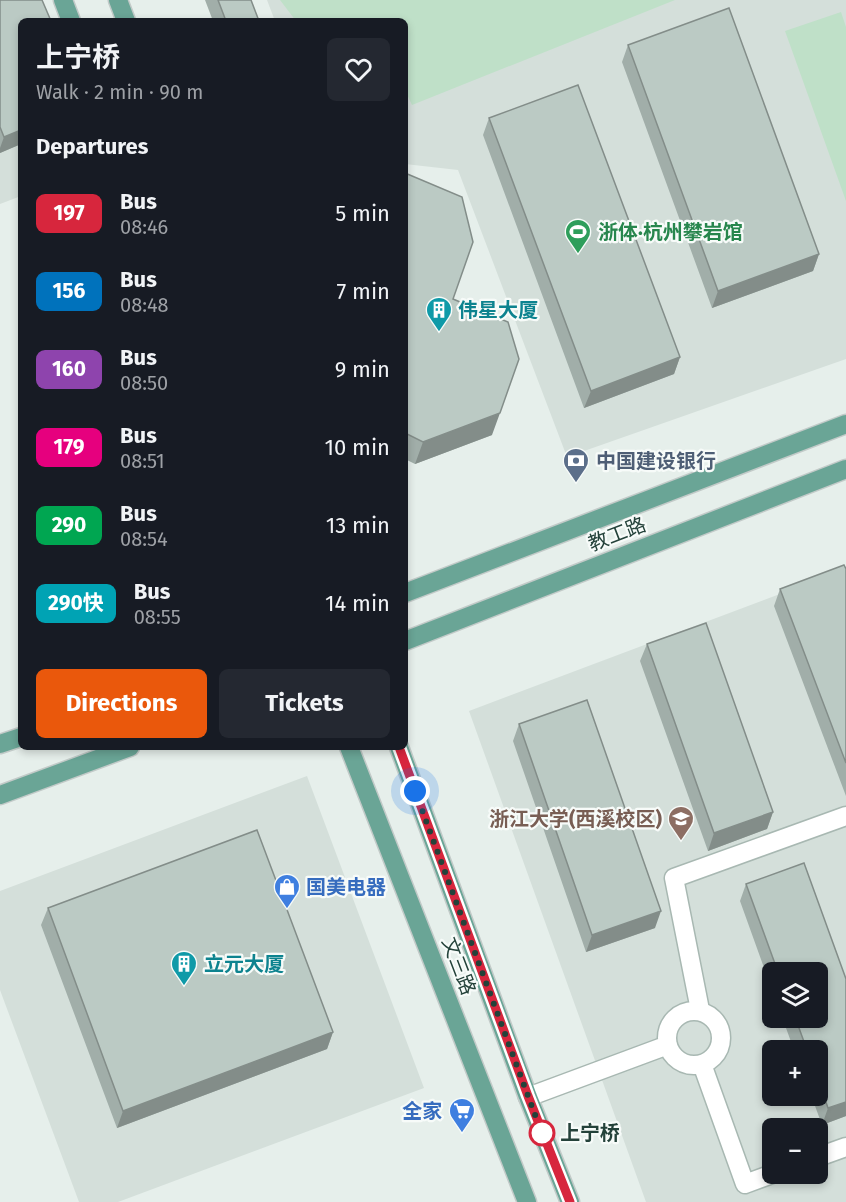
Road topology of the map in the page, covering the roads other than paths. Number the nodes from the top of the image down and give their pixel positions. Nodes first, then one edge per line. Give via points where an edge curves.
1 (63, 0) edge
2 (118, 0) edge
3 (70, 18) edge
4 (125, 18) edge
5 (846, 424) edge
6 (846, 469) edge
7 (408, 592) edge
8 (408, 639) edge
9 (18, 738) edge
10 (0, 744) edge
11 (122, 750) edge
12 (350, 750) edge
13 (400, 750) edge
14 (0, 795) edge
15 (846, 816) edge
16 (700, 1010) junction
17 (668, 1045) junction
18 (702, 1064) junction
19 (528, 1096) junction
20 (846, 1147) edge
21 (828, 1153) edge
22 (762, 1178) edge
23 (527, 1202) edge
24 (570, 1202) edge

1 - 3 main road
2 - 4 main road
5 - 7 main road, 教工路
6 - 8 main road, 教工路
9 - 10 main road
11 - 14 main road
12 - 23 main road, 文三路
13 - 19 main road, 文三路
15 - 16 lane via 674,878
16 - 17 lane via 682,1013 674,1019 669,1027
16 - 18 lane via 715,1020 722,1037 716,1054
17 - 18 lane via 677,1060
17 - 19 lane
18 - 22 lane via 745,1184
19 - 24 main road, 文三路
20 - 21 lane

